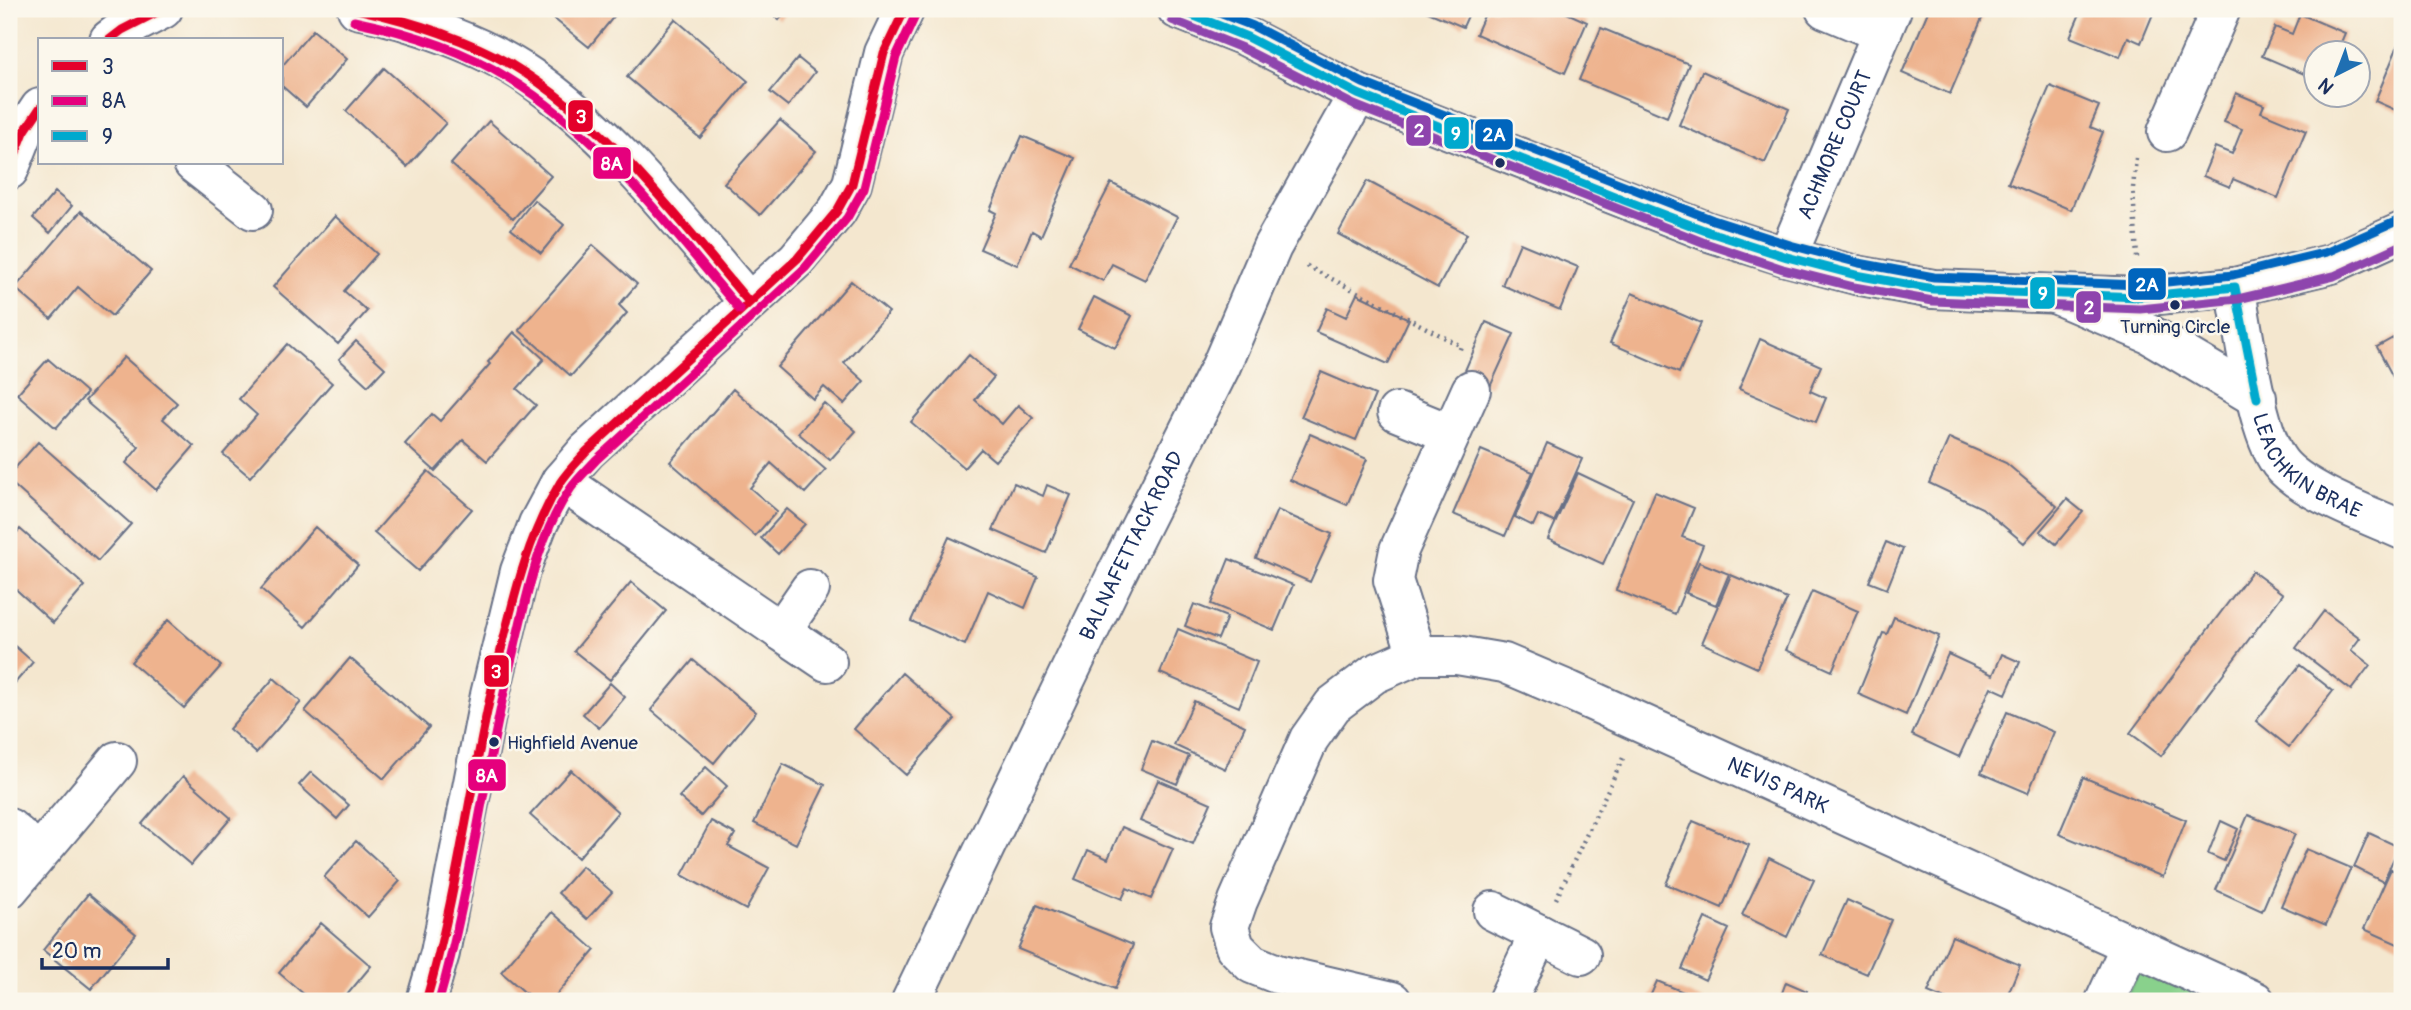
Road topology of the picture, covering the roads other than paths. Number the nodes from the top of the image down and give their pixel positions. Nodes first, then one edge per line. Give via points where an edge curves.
1 (163, 9) edge
2 (357, 9) edge
3 (905, 9) edge
4 (1177, 9) edge
5 (1825, 9) edge
6 (2221, 9) edge
7 (1887, 21) edge
8 (112, 38) edge
9 (1358, 94) junction
10 (38, 111) edge
11 (2167, 132) road end
12 (194, 164) edge
13 (9, 168) edge
14 (253, 210) dead end
15 (2402, 232) edge
16 (1787, 257) junction
17 (2235, 287) junction
18 (2055, 294) junction
19 (749, 302) junction
20 (1471, 390) road end
21 (2257, 398) junction
22 (1397, 412) dead end
23 (1451, 434) junction
24 (561, 481) junction
25 (2402, 530) edge
26 (810, 589) dead end
27 (781, 631) junction
28 (1417, 655) junction
29 (827, 662) dead end
30 (117, 761) dead end
31 (9, 828) edge
32 (38, 852) junction
33 (9, 889) edge
34 (1493, 911) dead end
35 (1539, 934) junction
36 (2131, 944) junction
37 (1581, 955) dead end
38 (426, 1001) edge
39 (911, 1001) edge
40 (1392, 1001) edge
41 (1507, 1001) edge
42 (2105, 1001) edge
43 (2256, 1001) edge

1 - 8 street
2 - 19 street via 480,49 528,76 579,115 632,167
3 - 19 street via 884,53 852,184 837,211 797,259
4 - 9 street via 1247,37
5 - 7 street, ACHMORE COURT
6 - 11 street
7 - 16 street, ACHMORE COURT
9 - 16 street via 1636,204
9 - 39 street, BALNAFETTACK ROAD via 1272,247 1221,366
10 - 13 street
12 - 14 street
15 - 17 street via 2331,264
16 - 18 street via 1933,289
17 - 18 street via 2139,297
17 - 21 street, LEACHKIN BRAE
18 - 21 street via 2149,334
19 - 24 street via 617,422
20 - 23 street
21 - 25 street, LEACHKIN BRAE via 2266,434 2281,464 2307,485
22 - 23 street
23 - 28 street via 1399,550 1393,580
24 - 27 street
24 - 38 street via 520,571
26 - 27 street
27 - 29 street
28 - 36 street, NEVIS PARK via 1457,655 1504,663
28 - 40 street, NEVIS PARK via 1374,674 1333,705 1309,739 1229,928 1235,947 1252,964
30 - 32 street
31 - 32 street
32 - 33 street
34 - 35 street
35 - 37 street
35 - 41 street
36 - 42 street
36 - 43 street, NEVIS PARK

